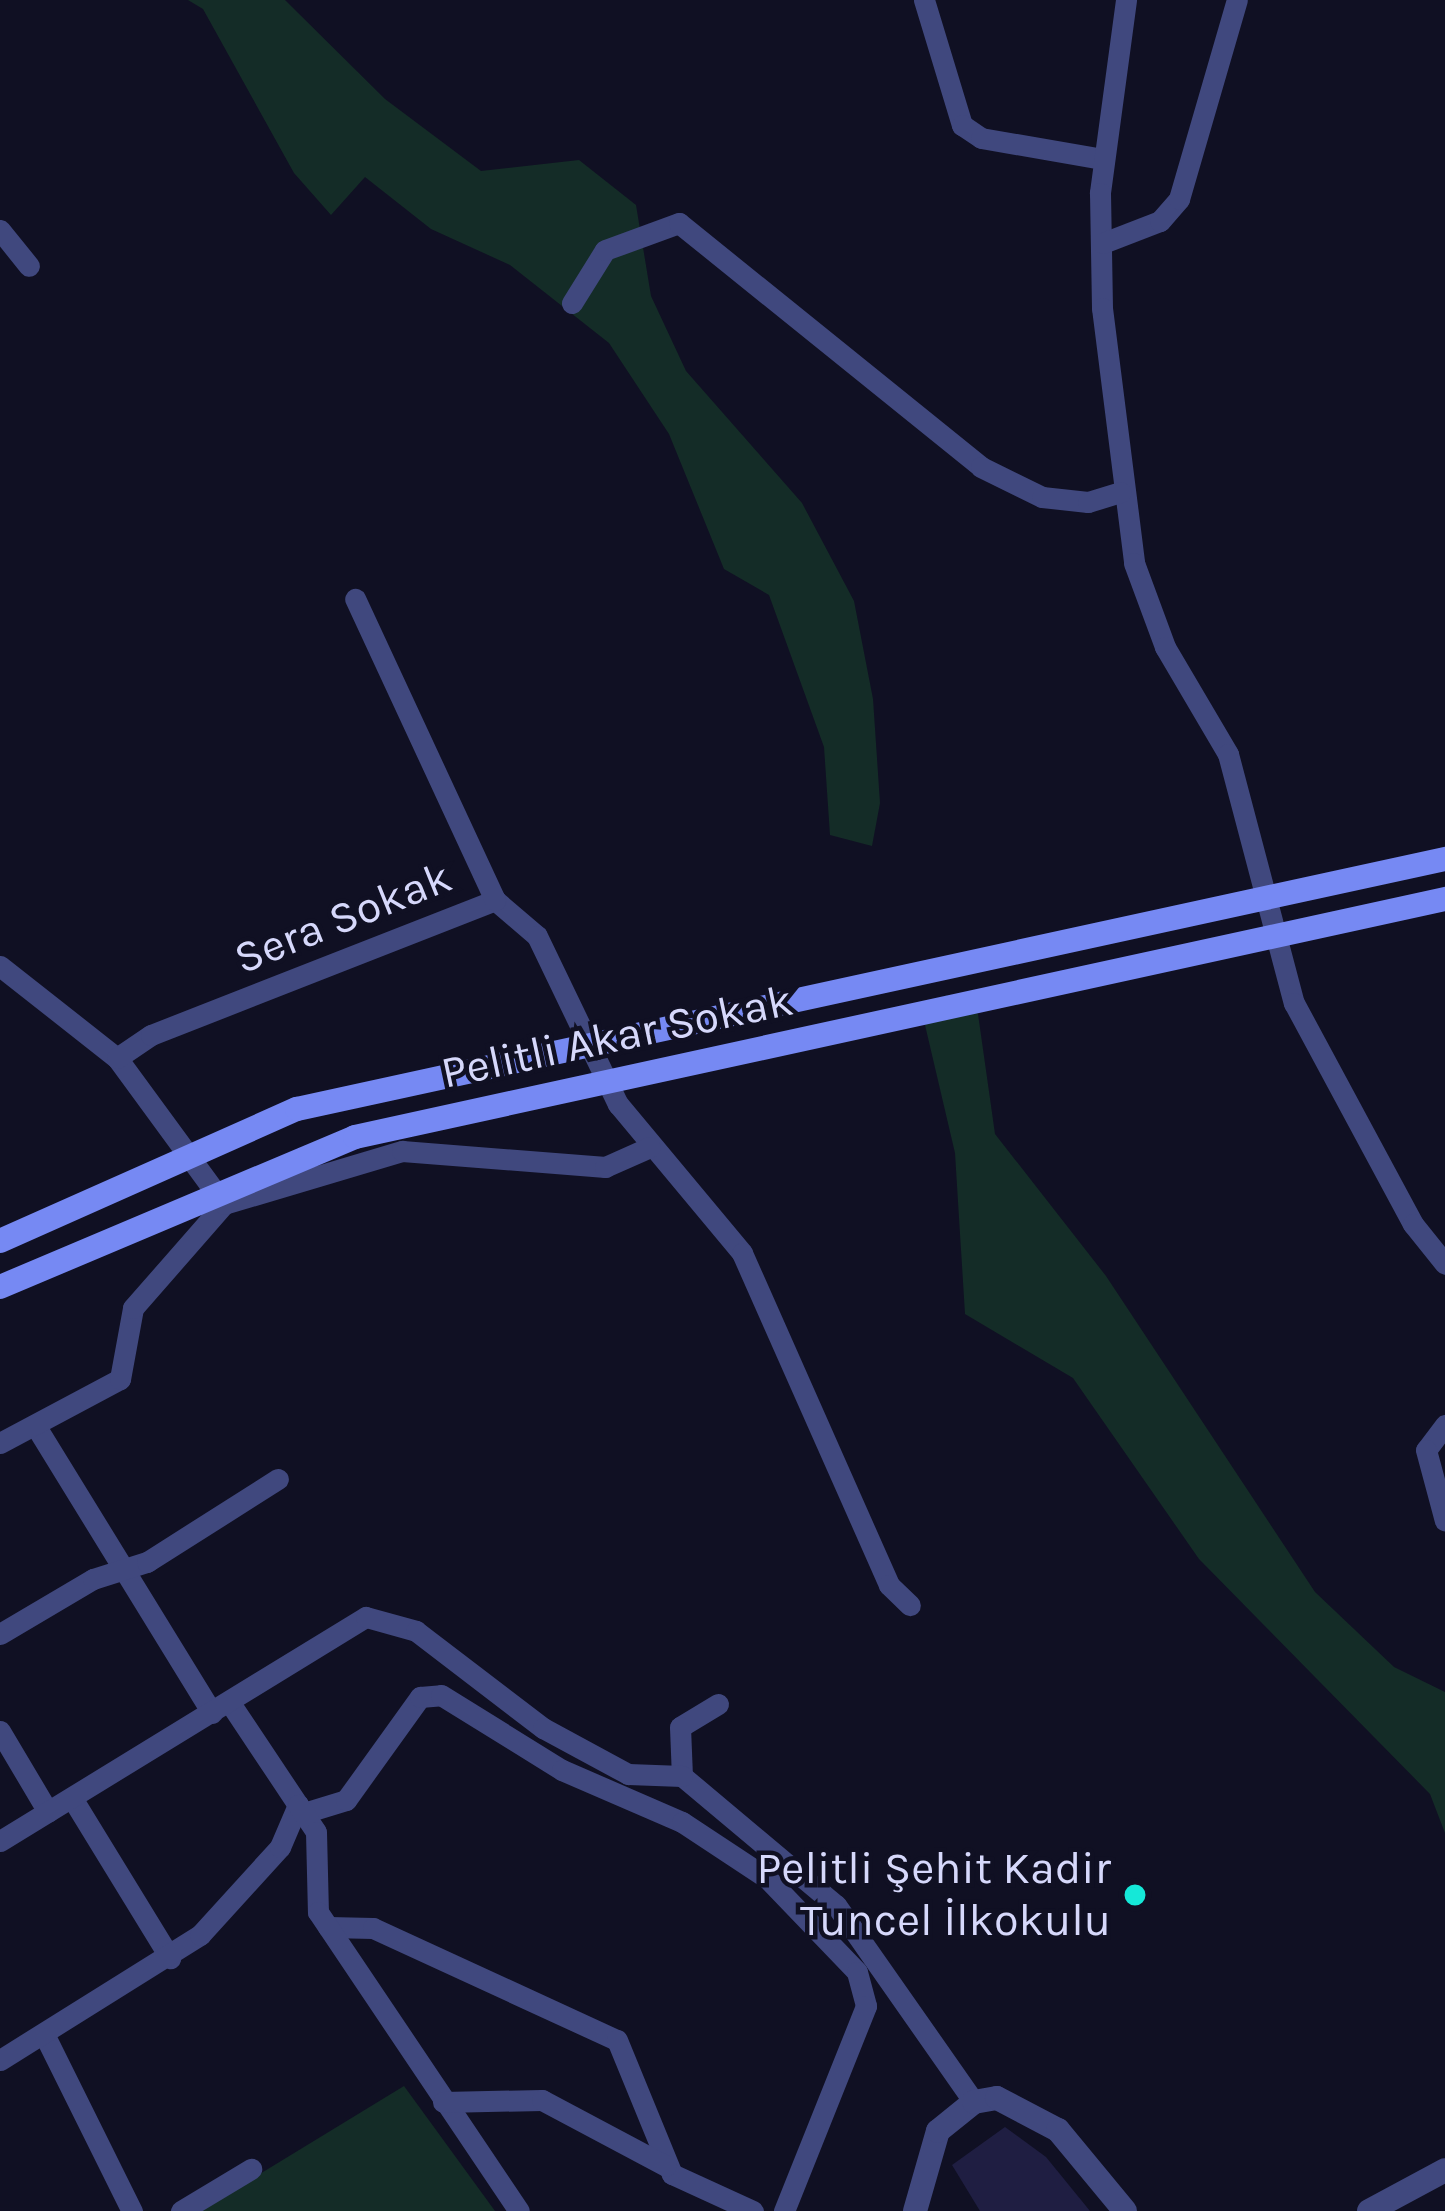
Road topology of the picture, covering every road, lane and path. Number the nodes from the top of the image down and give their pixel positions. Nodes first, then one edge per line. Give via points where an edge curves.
1 (924, 0) edge
2 (1126, 0) edge
3 (1237, 0) edge
4 (1103, 158) junction
5 (0, 230) edge
6 (1103, 243) junction
7 (29, 266) dead end
8 (572, 303) dead end
9 (1121, 492) junction
10 (355, 599) dead end
11 (1445, 859) edge
12 (1265, 898) junction
13 (1445, 899) edge
14 (495, 900) junction
15 (1273, 938) junction
16 (0, 966) edge
17 (588, 1046) junction
18 (117, 1058) junction
19 (604, 1082) junction
20 (650, 1147) junction
21 (191, 1156) junction
22 (220, 1198) junction
23 (0, 1241) edge
24 (1445, 1264) edge
25 (0, 1287) edge
26 (35, 1425) junction
27 (1445, 1425) edge
28 (0, 1443) edge
29 (278, 1479) dead end
30 (1445, 1521) edge
31 (125, 1572) junction
32 (910, 1606) dead end
33 (0, 1634) edge
34 (718, 1704) dead end
35 (221, 1708) junction
36 (0, 1731) edge
37 (682, 1776) junction
38 (72, 1798) junction
39 (302, 1809) junction
40 (48, 1812) junction
41 (0, 1841) edge
42 (328, 1927) junction
43 (170, 1958) junction
44 (44, 2034) junction
45 (0, 2060) edge
46 (443, 2102) junction
47 (974, 2102) junction
48 (666, 2166) junction
49 (251, 2169) dead end
50 (1445, 2170) edge
51 (132, 2211) edge
52 (181, 2211) edge
53 (519, 2211) edge
54 (753, 2211) edge
55 (784, 2211) edge
56 (915, 2211) edge
57 (1125, 2211) edge
58 (1369, 2211) edge

1 - 4 street via 962,125 981,138
2 - 4 street
3 - 6 street via 1179,199 1160,221
4 - 6 street
5 - 7 street
6 - 9 street
8 - 9 street via 605,250 679,223 981,467 1042,497 1088,502
9 - 12 street via 1165,646 1228,754
10 - 14 street, Sera Sokak
11 - 12 main road, Pelitli Akar Sokak
12 - 15 street
12 - 17 main road, Pelitli Akar Sokak
13 - 15 main road, Pelitli Akar Sokak
14 - 17 street via 538,936
14 - 18 street, Sera Sokak via 152,1035
15 - 19 main road, Pelitli Akar Sokak
15 - 24 street via 1294,1003 1413,1224
16 - 18 street
17 - 19 street
17 - 21 main road, Pelitli Akar Sokak via 297,1109
18 - 21 street
19 - 20 street
19 - 22 main road, Pelitli Akar Sokak via 355,1136
20 - 22 street via 605,1167 402,1151
20 - 32 street via 742,1253 889,1585
21 - 22 street
21 - 23 main road, Pelitli Akar Sokak
22 - 25 main road, Pelitli Akar Sokak
22 - 26 street via 133,1308 120,1379
26 - 28 street
26 - 31 street
27 - 30 street via 1426,1450
29 - 31 street
31 - 33 street via 93,1579
31 - 35 street
34 - 37 street via 680,1727
35 - 37 street via 340,1629 388,1618 543,1728 628,1774
35 - 38 street
35 - 39 street
36 - 40 street
37 - 47 street via 836,1905
38 - 40 street
38 - 43 street
39 - 42 street via 316,1832 312,1892
39 - 43 street via 239,1898
39 - 55 street via 346,1800 420,1697 441,1695 562,1770 682,1822 767,1878 857,1972 866,2006
40 - 41 street
42 - 46 street
42 - 48 street via 373,1928 616,2040
43 - 44 street
44 - 45 street
44 - 51 street
46 - 48 street via 542,2100 619,2149
46 - 53 street
47 - 56 street via 938,2131
47 - 57 street via 1017,2102 1058,2130
48 - 54 street via 689,2186
49 - 52 street
50 - 58 street

